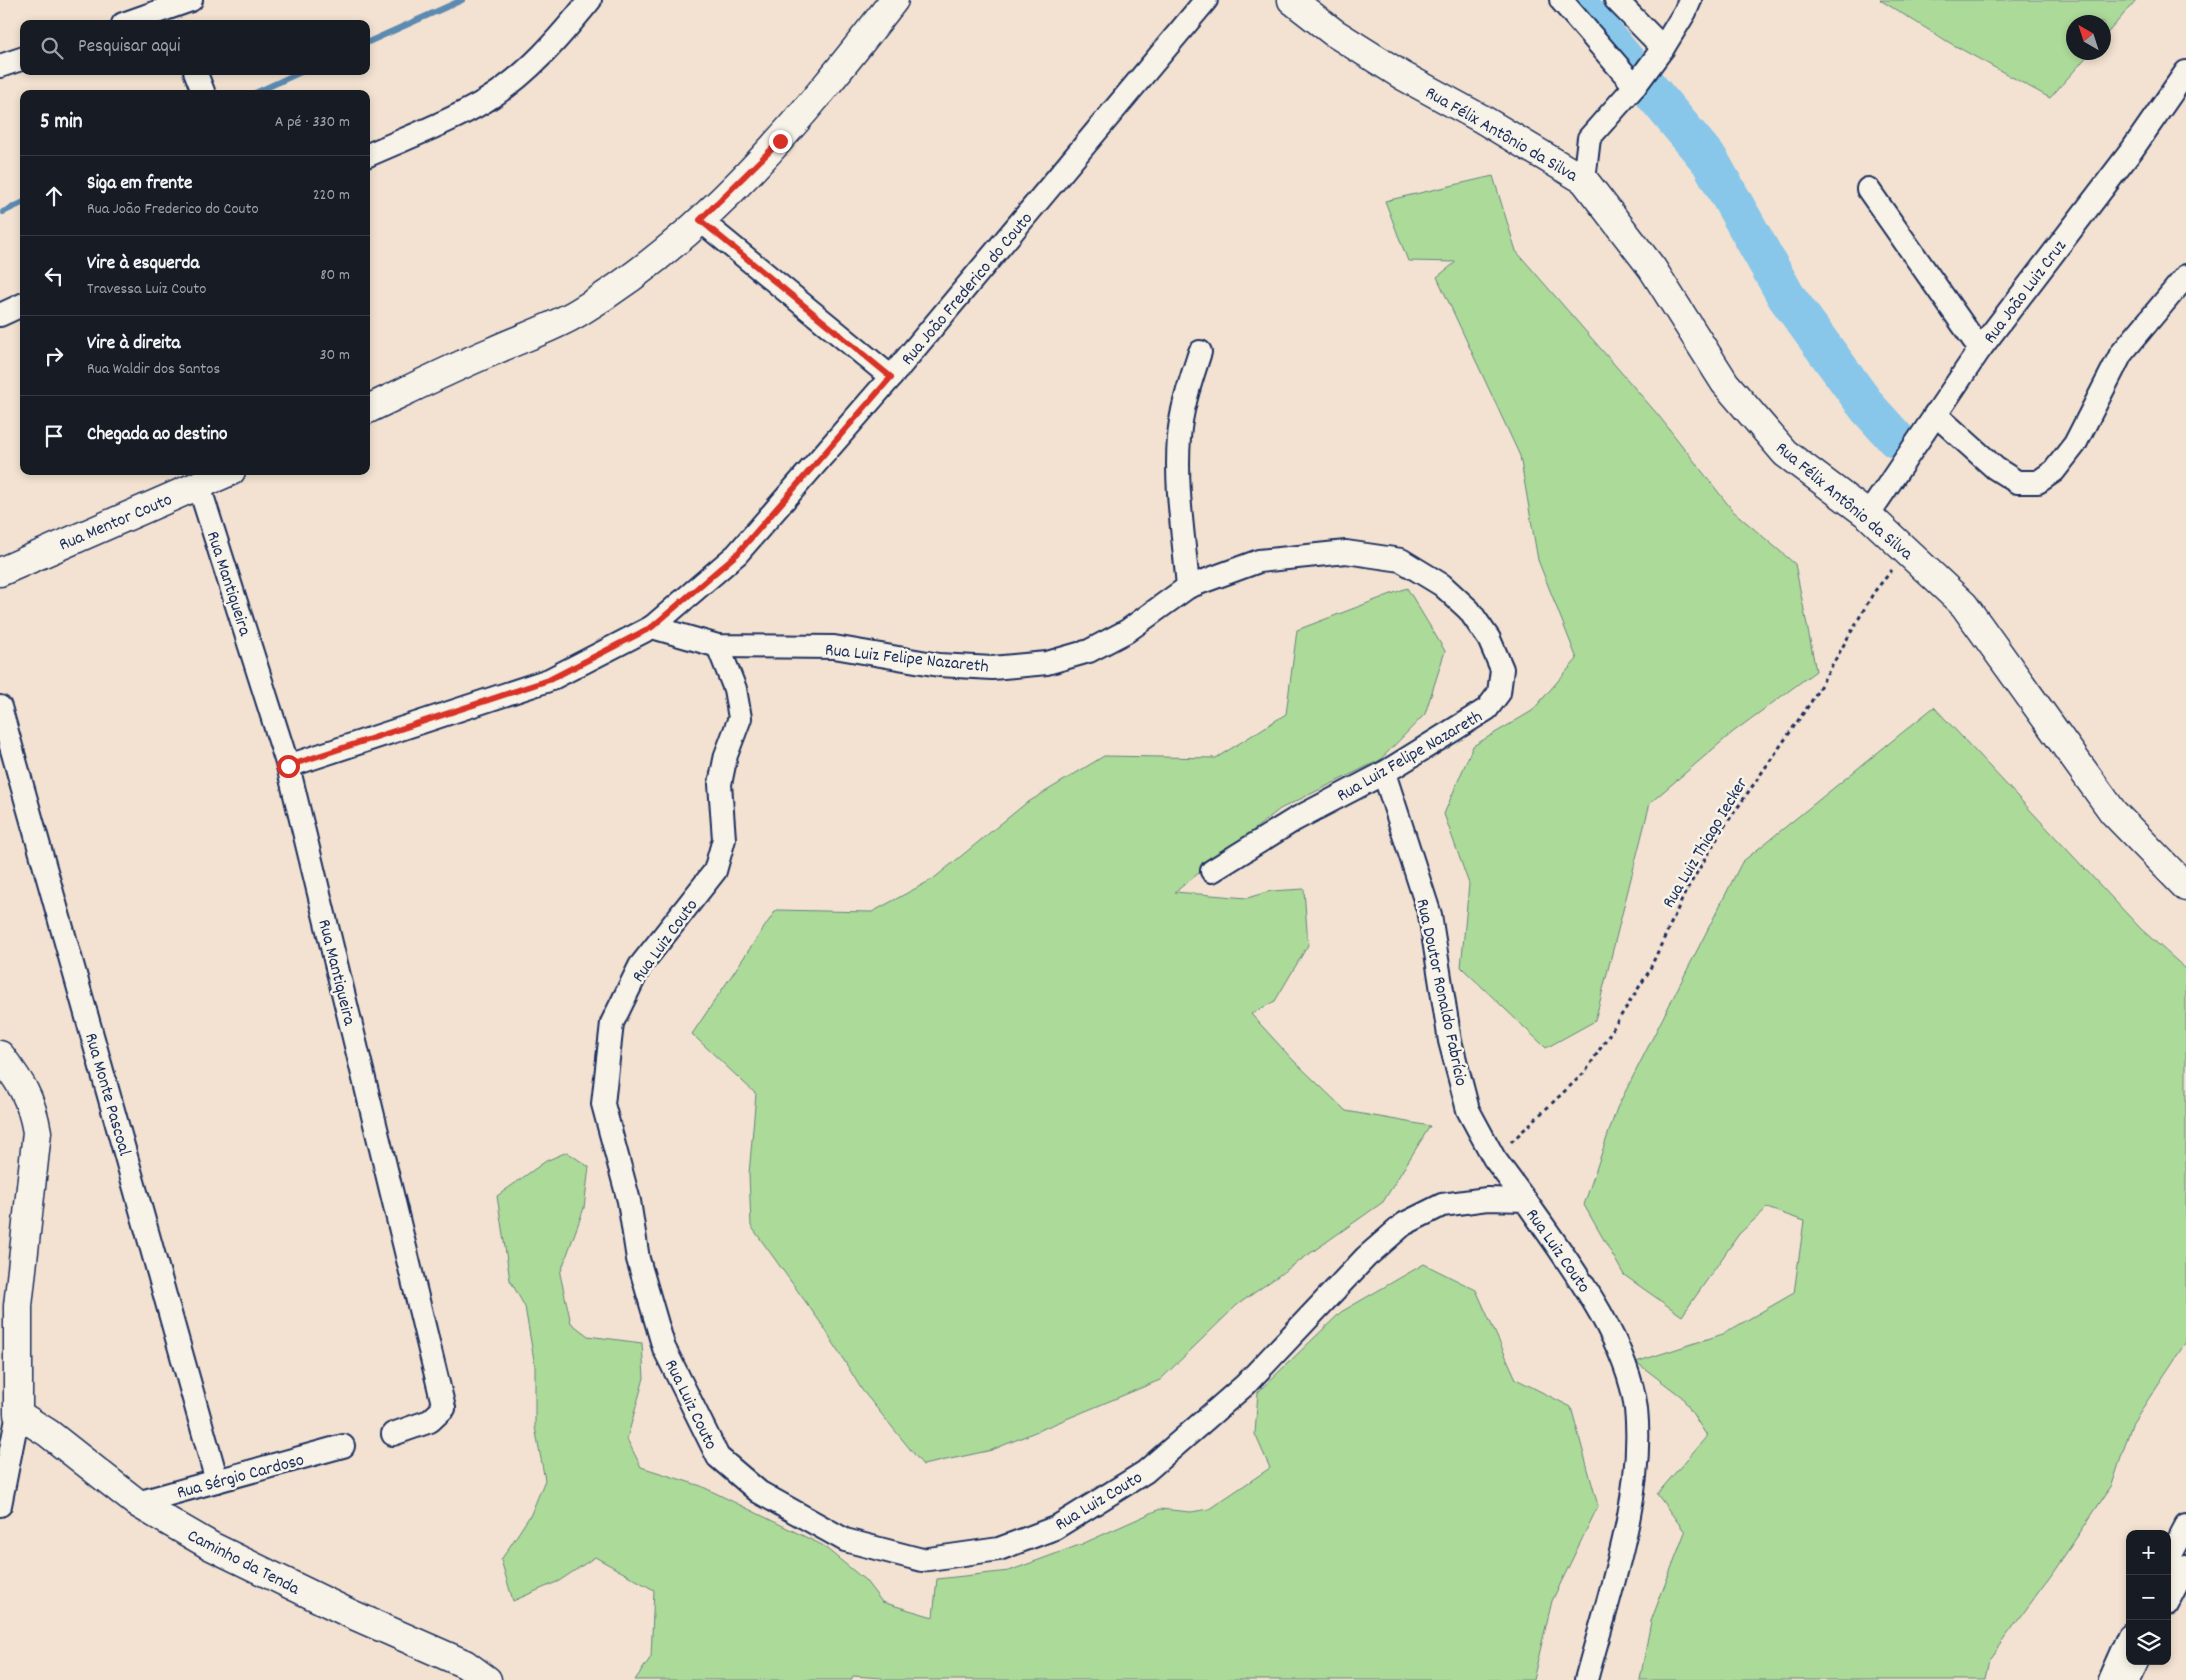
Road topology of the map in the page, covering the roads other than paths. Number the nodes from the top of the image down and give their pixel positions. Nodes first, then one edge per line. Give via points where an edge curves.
1 (191, 0) edge
2 (590, 0) edge
3 (894, 0) edge
4 (1206, 0) edge
5 (1292, 0) edge
6 (1561, 0) edge
7 (1616, 0) edge
8 (1690, 0) edge
9 (170, 10) edge
10 (136, 20) edge
11 (1663, 48) junction
12 (20, 59) edge
13 (0, 66) edge
14 (2186, 72) edge
15 (197, 75) edge
16 (1635, 86) junction
17 (202, 90) edge
18 (370, 154) edge
19 (1584, 180) junction
20 (1868, 189) dead end
21 (700, 220) junction
22 (2186, 276) edge
23 (20, 306) edge
24 (0, 315) edge
25 (1980, 349) junction
26 (1200, 352) dead end
27 (891, 377) junction
28 (370, 408) edge
29 (1935, 414) junction
30 (222, 475) edge
31 (199, 486) junction
32 (1868, 515) junction
33 (0, 572) edge
34 (1188, 587) junction
35 (652, 627) junction
36 (718, 646) junction
37 (0, 707) edge
38 (288, 766) junction
39 (1384, 773) junction
40 (1212, 871) dead end
41 (2186, 887) edge
42 (0, 1055) edge
43 (1525, 1200) junction
44 (18, 1414) junction
45 (392, 1434) dead end
46 (343, 1446) dead end
47 (217, 1481) junction
48 (136, 1503) junction
49 (0, 1505) edge
50 (2186, 1526) edge
51 (2171, 1554) edge
52 (2186, 1567) edge
53 (2171, 1596) edge
54 (2126, 1643) edge
55 (2136, 1665) edge
56 (487, 1680) edge
57 (1586, 1680) edge
58 (2110, 1680) edge
59 (2129, 1680) edge

1 - 9 street
2 - 18 street via 526,70 485,100
3 - 21 street via 780,141
4 - 27 street, Rua João Frederico do Couto
5 - 19 street, Rua Félix Antônio da Silva via 1333,32 1387,66 1482,118
6 - 16 street
7 - 11 street
8 - 11 street
9 - 10 street
11 - 16 street
12 - 13 street
14 - 25 street, Rua João Luiz Cruz via 2132,150
15 - 17 street
16 - 19 street via 1590,138
19 - 32 street, Rua Félix Antônio da Silva via 1652,268 1724,383 1785,453
20 - 25 street
21 - 27 street
21 - 28 street via 672,248 632,279 577,314
22 - 29 street via 2121,354 2076,444 2054,471 2038,482 2017,482 1995,468
23 - 24 street
25 - 29 street, Rua João Luiz Cruz
26 - 34 street via 1187,392 1179,437 1178,477
27 - 35 street, Rua João Frederico do Couto via 737,554
29 - 32 street, Rua João Luiz Cruz
30 - 31 street, Rua Mentor Couto
31 - 33 street, Rua Mentor Couto
31 - 38 street, Rua Mantiqueira
32 - 41 street, Rua Félix Antônio da Silva via 1964,606 2114,812
34 - 36 street, Rua Luiz Felipe Nazareth via 1127,631 1089,651 1047,663 992,668 940,665 834,647
34 - 39 street, Rua Luiz Felipe Nazareth via 1259,561 1346,552 1402,560 1442,585 1469,610 1490,639 1502,669 1499,693 1487,709
35 - 36 street, Rua Luiz Felipe Nazareth
35 - 38 street, Rua João Frederico do Couto via 549,680
36 - 43 street, Rua Luiz Couto via 734,689 740,718 726,755 720,784 724,839 715,871 640,966 612,1022 603,1104 629,1201 638,1259 664,1348 718,1457 759,1492 845,1540 922,1560 999,1550 1055,1528 1145,1472 1245,1385 1366,1257 1404,1224 1442,1205 1487,1199
37 - 47 street, Rua Monte Pascoal
38 - 45 street, Rua Mantiqueira via 444,1408 430,1421
39 - 40 street, Rua Luiz Felipe Nazareth via 1294,820
39 - 43 street, Rua Doutor Ronaldo Fabrício via 1430,914 1450,1041 1468,1110 1494,1158
42 - 44 street via 19,1080 32,1105 37,1132 18,1306
43 - 57 street, Rua Luiz Couto via 1591,1295 1624,1364 1636,1408 1637,1454 1626,1528
44 - 48 street, Caminho da Tenda via 48,1433
44 - 49 street
46 - 47 street, Rua Sérgio Cardoso
47 - 48 street, Rua Sérgio Cardoso
48 - 56 street, Caminho da Tenda via 229,1554 351,1614 466,1664
50 - 51 street
52 - 53 street
54 - 58 street
55 - 59 street

